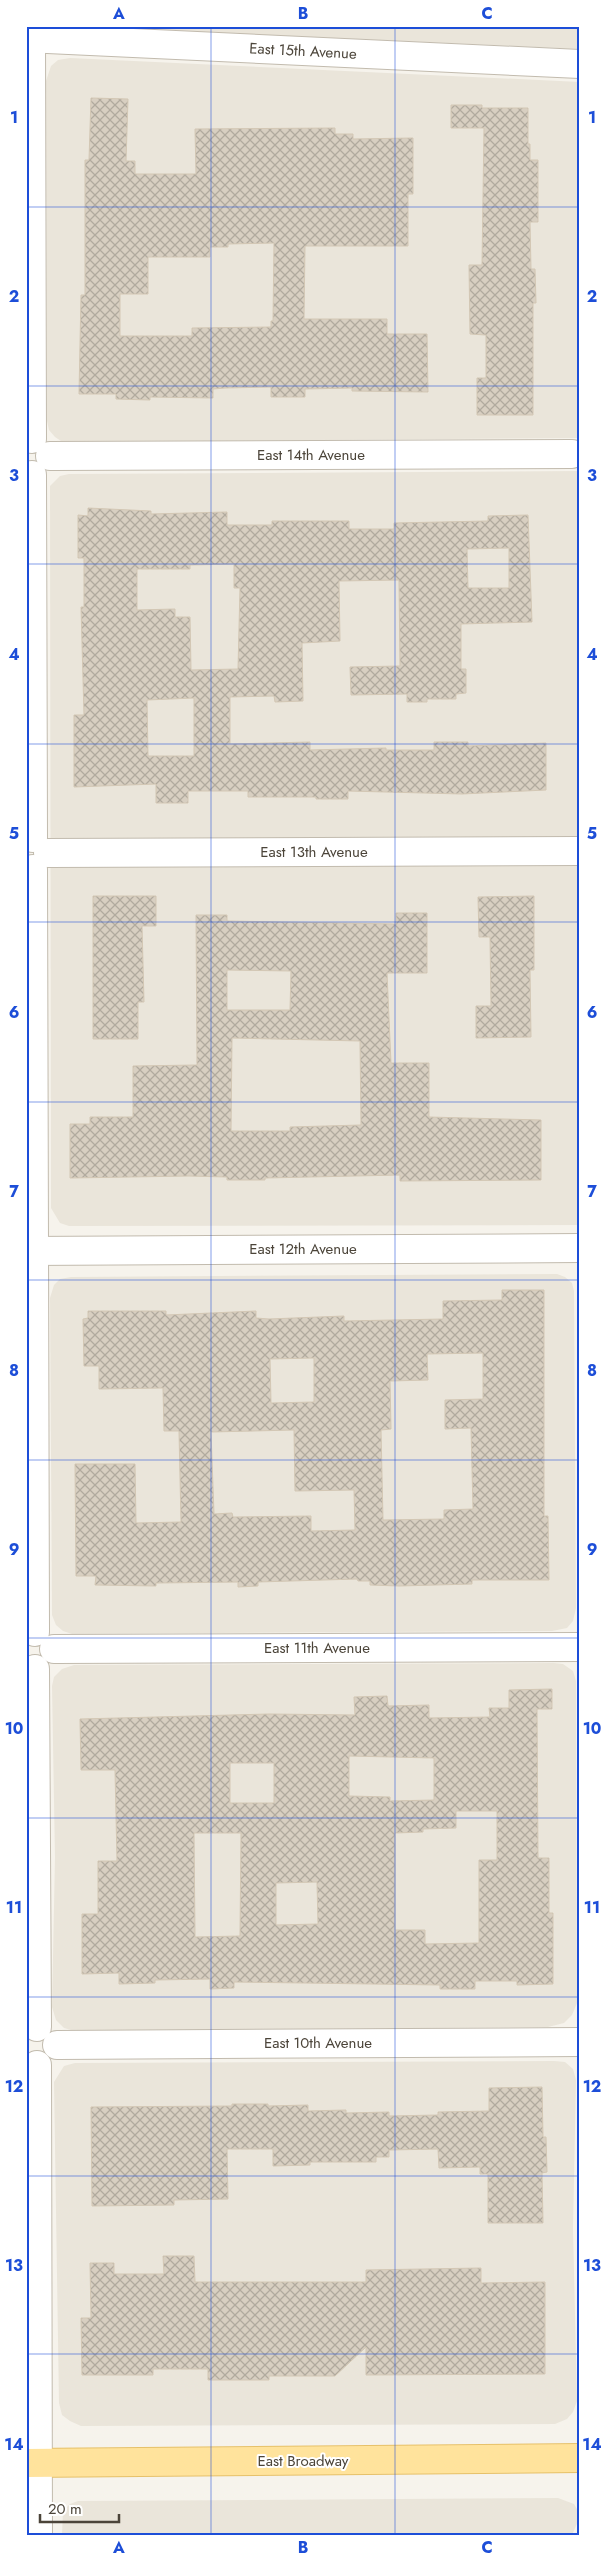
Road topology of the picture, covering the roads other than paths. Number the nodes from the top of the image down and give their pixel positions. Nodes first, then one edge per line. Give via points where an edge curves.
1 (78, 33) edge
2 (29, 38) edge
3 (580, 64) edge
4 (577, 454) edge
5 (33, 457) edge
6 (580, 851) edge
7 (33, 853) edge
8 (580, 1248) edge
9 (30, 1251) edge
10 (38, 1638) edge
11 (580, 1647) edge
12 (30, 1668) edge
13 (32, 2029) edge
14 (580, 2042) edge
15 (57, 2045) junction
16 (32, 2064) edge
17 (580, 2458) edge
18 (32, 2463) edge
19 (38, 2535) edge

1 - 2 street, East 15th Avenue
1 - 3 street, East 15th Avenue
2 - 5 street
4 - 5 street, East 14th Avenue
5 - 7 street
6 - 7 street, East 13th Avenue
7 - 9 street
8 - 9 street, East 12th Avenue
9 - 10 street
10 - 11 street, East 11th Avenue
10 - 12 street via 51,1661
12 - 13 street
13 - 15 street via 48,2030
14 - 15 street, East 10th Avenue
15 - 16 street via 53,2057 43,2064
16 - 18 street
17 - 18 main road, East Broadway
18 - 19 street

